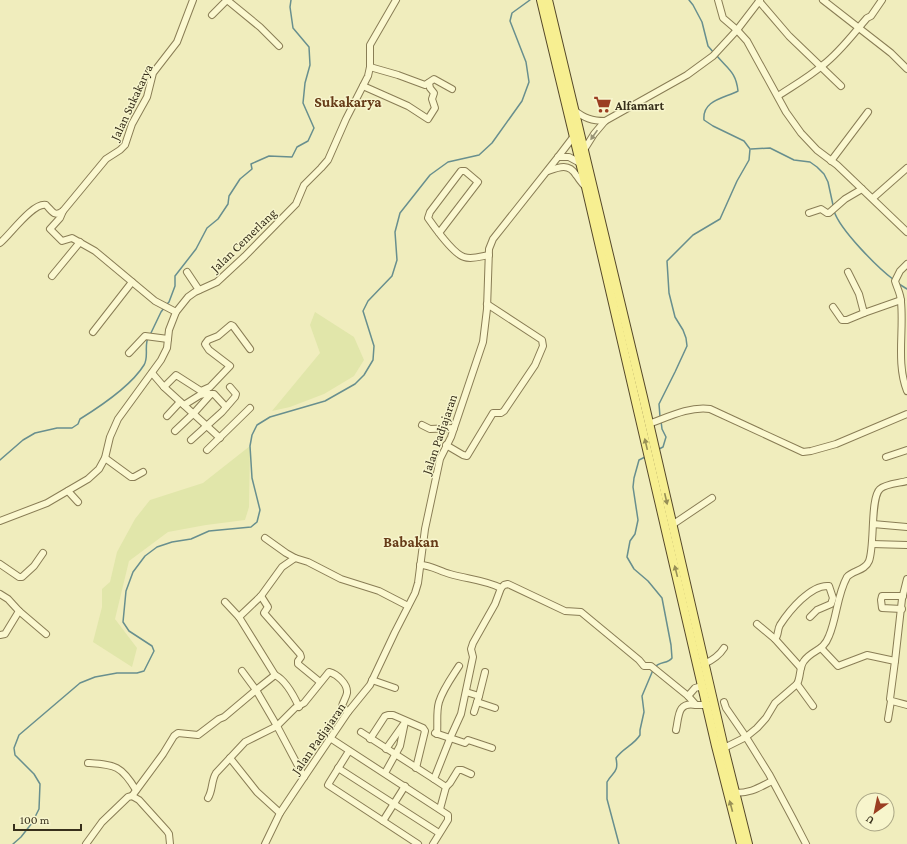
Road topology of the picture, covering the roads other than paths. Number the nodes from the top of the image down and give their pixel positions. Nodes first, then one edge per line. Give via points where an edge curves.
1 (193, 0) edge
2 (396, 0) edge
3 (541, 0) edge
4 (548, 0) edge
5 (718, 0) edge
6 (760, 0) edge
7 (823, 0) edge
8 (882, 0) edge
9 (230, 1) edge
10 (546, 11) junction
11 (212, 16) dead end
12 (859, 28) junction
13 (737, 30) junction
14 (279, 46) dead end
15 (822, 66) junction
16 (370, 67) junction
17 (907, 69) edge
18 (429, 83) junction
19 (364, 86) junction
20 (841, 86) dead end
21 (452, 89) dead end
22 (778, 96) junction
23 (574, 110) junction
24 (868, 112) dead end
25 (605, 121) junction
26 (574, 136) junction
27 (584, 150) junction
28 (558, 157) junction
29 (831, 161) junction
30 (580, 163) junction
31 (907, 168) edge
32 (547, 171) junction
33 (586, 187) junction
34 (862, 188) junction
35 (873, 198) junction
36 (63, 211) junction
37 (808, 213) dead end
38 (596, 214) junction
39 (907, 232) edge
40 (440, 233) junction
41 (80, 242) junction
42 (0, 243) edge
43 (489, 255) junction
44 (907, 264) edge
45 (187, 272) dead end
46 (848, 272) dead end
47 (52, 276) dead end
48 (132, 282) junction
49 (199, 290) junction
50 (901, 300) junction
51 (487, 304) junction
52 (834, 307) dead end
53 (176, 312) junction
54 (864, 312) junction
55 (93, 332) dead end
56 (168, 339) junction
57 (250, 349) dead end
58 (130, 353) dead end
59 (152, 373) junction
60 (164, 386) junction
61 (230, 387) dead end
62 (907, 391) edge
63 (212, 394) junction
64 (182, 403) junction
65 (226, 407) junction
66 (250, 408) dead end
67 (194, 413) junction
68 (907, 414) edge
69 (167, 416) dead end
70 (649, 424) junction
71 (422, 425) dead end
72 (207, 426) junction
73 (454, 428) junction
74 (175, 431) dead end
75 (220, 438) junction
76 (191, 440) dead end
77 (446, 446) junction
78 (207, 450) dead end
79 (907, 450) edge
80 (886, 457) dead end
81 (105, 458) junction
82 (143, 472) dead end
83 (907, 481) edge
84 (68, 491) junction
85 (712, 498) dead end
86 (78, 502) dead end
87 (0, 521) edge
88 (873, 524) junction
89 (672, 526) junction
90 (907, 527) edge
91 (265, 538) dead end
92 (872, 544) junction
93 (907, 544) edge
94 (43, 553) dead end
95 (295, 558) junction
96 (0, 564) edge
97 (420, 565) junction
98 (907, 579) edge
99 (906, 586) edge
100 (501, 588) junction
101 (0, 594) edge
102 (261, 596) junction
103 (903, 596) junction
104 (225, 602) dead end
105 (408, 606) junction
106 (902, 609) junction
107 (19, 611) junction
108 (239, 617) junction
109 (810, 617) dead end
110 (757, 624) dead end
111 (46, 634) dead end
112 (0, 636) edge
113 (774, 639) junction
114 (724, 648) dead end
115 (821, 648) junction
116 (895, 661) junction
117 (704, 664) junction
118 (459, 666) dead end
119 (801, 668) junction
120 (242, 671) dead end
121 (485, 672) dead end
122 (275, 674) junction
123 (372, 680) junction
124 (320, 682) junction
125 (797, 684) junction
126 (702, 686) junction
127 (395, 688) dead end
128 (256, 690) junction
129 (466, 692) junction
130 (688, 696) junction
131 (478, 699) junction
132 (891, 700) junction
133 (696, 705) junction
134 (707, 705) junction
135 (907, 705) edge
136 (299, 706) junction
137 (813, 706) dead end
138 (495, 708) dead end
139 (715, 711) junction
140 (348, 712) junction
141 (474, 712) dead end
142 (888, 718) dead end
143 (405, 722) junction
144 (277, 726) junction
145 (676, 730) dead end
146 (361, 732) dead end
147 (746, 737) junction
148 (330, 738) junction
149 (450, 738) junction
150 (370, 739) junction
151 (386, 748) junction
152 (492, 748) dead end
153 (724, 748) junction
154 (349, 751) junction
155 (396, 754) junction
156 (230, 758) junction
157 (88, 763) dead end
158 (338, 768) junction
159 (416, 768) junction
160 (385, 773) junction
161 (470, 774) dead end
162 (304, 777) junction
163 (434, 779) junction
164 (772, 781) junction
165 (405, 786) junction
166 (446, 787) junction
167 (136, 790) junction
168 (735, 793) junction
169 (132, 796) junction
170 (208, 798) dead end
171 (394, 804) junction
172 (440, 808) junction
173 (280, 812) junction
174 (383, 821) junction
175 (439, 833) junction
176 (414, 843) edge
177 (86, 844) edge
178 (170, 844) edge
179 (266, 844) edge
180 (433, 844) edge
181 (741, 844) edge
182 (748, 844) edge
183 (806, 844) edge

1 - 36 street, Jalan Sukakarya via 177,42 153,73 147,97 132,124 125,145 106,159
2 - 16 street, Jalan Cemerlang via 370,45
3 - 10 main road
4 - 10 main road
5 - 13 street via 723,18
6 - 13 street
6 - 15 street via 790,36
7 - 12 street
8 - 12 street
9 - 11 street
9 - 14 street
10 - 23 main road
10 - 26 main road
12 - 15 street
12 - 17 street
13 - 22 street via 747,41
13 - 25 street via 704,63
15 - 20 street
15 - 22 street
16 - 18 street via 425,86
16 - 19 street, Jalan Cemerlang
18 - 19 street via 434,93 432,99 435,108 428,119 408,106
18 - 21 street via 434,79
19 - 49 street, Jalan Cemerlang via 328,160 304,185 296,204 223,277
22 - 29 street via 801,133
23 - 25 street via 582,117
23 - 27 main road
24 - 29 street
25 -> 27 street
26 - 28 street, Jalan Padjajaran
26 - 30 main road
27 - 38 main road
28 - 30 street via 569,157
28 - 32 street, Jalan Padjajaran
29 - 34 street
30 - 33 main road
31 - 35 street
32 - 33 street via 567,167
32 - 43 street, Jalan Padjajaran via 493,239
33 - 38 main road
34 - 35 street
34 - 37 street via 829,213 821,209
35 - 39 street
36 - 41 street, Jalan Sukakarya via 50,229 62,241 72,238
36 - 42 street via 55,214 46,205 40,206
38 - 70 main road
126 -> 38 main road
40 - 40 street via 428,215 461,172 465,171 478,182
40 - 43 street via 464,258
41 - 47 street
41 - 48 street via 103,257
43 - 51 street, Jalan Padjajaran
44 - 50 street via 895,280
45 - 49 street
46 - 54 street via 859,294
48 - 53 street via 155,302
48 - 55 street
49 - 53 street, Jalan Cemerlang
50 - 54 street
50 - 62 street via 902,365
51 - 73 street, Jalan Padjajaran via 483,342
51 - 77 street via 542,340 543,346 535,365 504,411 493,413 467,455 463,456
52 - 54 street via 842,320
53 - 56 street, Jalan Cemerlang via 168,330
56 - 58 street via 145,336
56 - 59 street, Jalan Cemerlang via 167,348
57 - 60 street via 231,325 205,344 230,366 215,383 201,391 176,375
59 - 60 street
59 - 81 street, Jalan Cemerlang via 118,419
60 - 64 street
61 - 65 street via 236,395
63 - 64 street via 203,394
63 - 65 street
63 - 67 street
64 - 67 street
64 - 69 street
65 - 72 street
66 - 75 street
67 - 72 street
67 - 74 street
68 - 70 street via 836,444 803,452 710,409 690,410
70 -> 89 main road
71 - 73 street via 430,429
72 - 75 street
72 - 76 street
73 - 77 street, Jalan Padjajaran
75 - 78 street
77 - 97 street, Jalan Padjajaran via 434,481
79 - 80 street
81 - 82 street via 131,477
81 - 84 street, Jalan Cemerlang via 95,473
83 - 88 street via 879,490 876,494
84 - 86 street
84 - 87 street, Jalan Cemerlang via 47,503
85 - 89 street
88 - 90 street
88 - 92 street
89 - 117 main road
91 - 95 street
92 - 93 street
92 - 115 street via 868,563 845,579 830,634
94 - 96 street via 22,577
95 - 102 street via 282,567
95 - 105 street via 341,579 379,591
97 - 100 street
97 - 105 street, Jalan Padjajaran via 415,593
98 - 99 street
99 - 103 street
100 - 129 street via 473,643
100 - 130 street via 508,584 565,611 581,612 644,666 650,665
101 - 107 street via 13,602
102 - 108 street
102 - 124 street via 268,606 264,612 300,654 297,663
103 - 106 street
103 - 106 street via 883,596 880,600 882,608
104 - 108 street
105 - 123 street, Jalan Padjajaran
106 - 116 street
107 - 111 street
107 - 112 street via 5,634
108 - 122 street
109 - 113 street via 817,610 831,604 833,598 829,586 807,594 780,625
110 - 113 street
113 - 119 street
114 - 117 street via 714,660
115 - 116 street via 838,666 867,655
115 - 119 street via 809,654
116 - 132 street
117 - 139 main road
118 - 149 street via 439,702 436,733
119 - 125 street
120 - 128 street
121 - 131 street
122 - 128 street
122 - 136 street
123 - 127 street
123 - 140 street, Jalan Padjajaran
124 - 136 street via 309,698
124 - 140 street via 329,672 342,680 347,692 342,706
125 - 137 street
125 - 147 street via 775,703 766,718
126 - 130 street via 695,688
126 - 134 main road
128 - 144 street
128 - 167 street via 198,735 174,736
129 - 131 street
129 - 149 street via 461,714
130 - 133 street
131 - 138 street
131 - 141 street
132 - 135 street
132 - 142 street
133 - 134 street
133 - 145 street via 688,704 680,710
181 -> 134 main road
136 - 144 street
139 - 147 street via 725,705
139 - 153 main road
140 - 148 street, Jalan Padjajaran
143 - 150 street via 393,715 387,715
143 - 151 street
143 - 155 street
143 - 159 street via 424,730
144 - 156 street via 245,742
144 - 162 street
146 - 150 street
147 - 153 street
147 - 164 street
148 - 154 street
148 - 162 street, Jalan Padjajaran
149 - 152 street
149 - 163 street
150 - 151 street
151 - 155 street
153 - 168 main road
154 - 158 street
154 - 160 street
155 - 159 street
155 - 160 street
156 - 170 street via 216,773
156 - 173 street via 257,792
157 - 167 street via 119,768
158 - 171 street
158 - 174 street via 328,785
159 - 163 street
160 - 165 street
161 - 166 street via 458,770
162 - 173 street, Jalan Padjajaran
163 - 166 street
164 - 168 street via 752,792
164 - 183 street
165 - 171 street
165 - 172 street
166 - 172 street
167 - 169 street
168 - 182 main road
169 - 177 street via 102,822
169 - 178 street via 139,800 167,830
171 - 174 street
171 - 175 street
172 - 175 street via 449,817
173 - 179 street, Jalan Padjajaran
174 - 176 street
175 - 180 street

